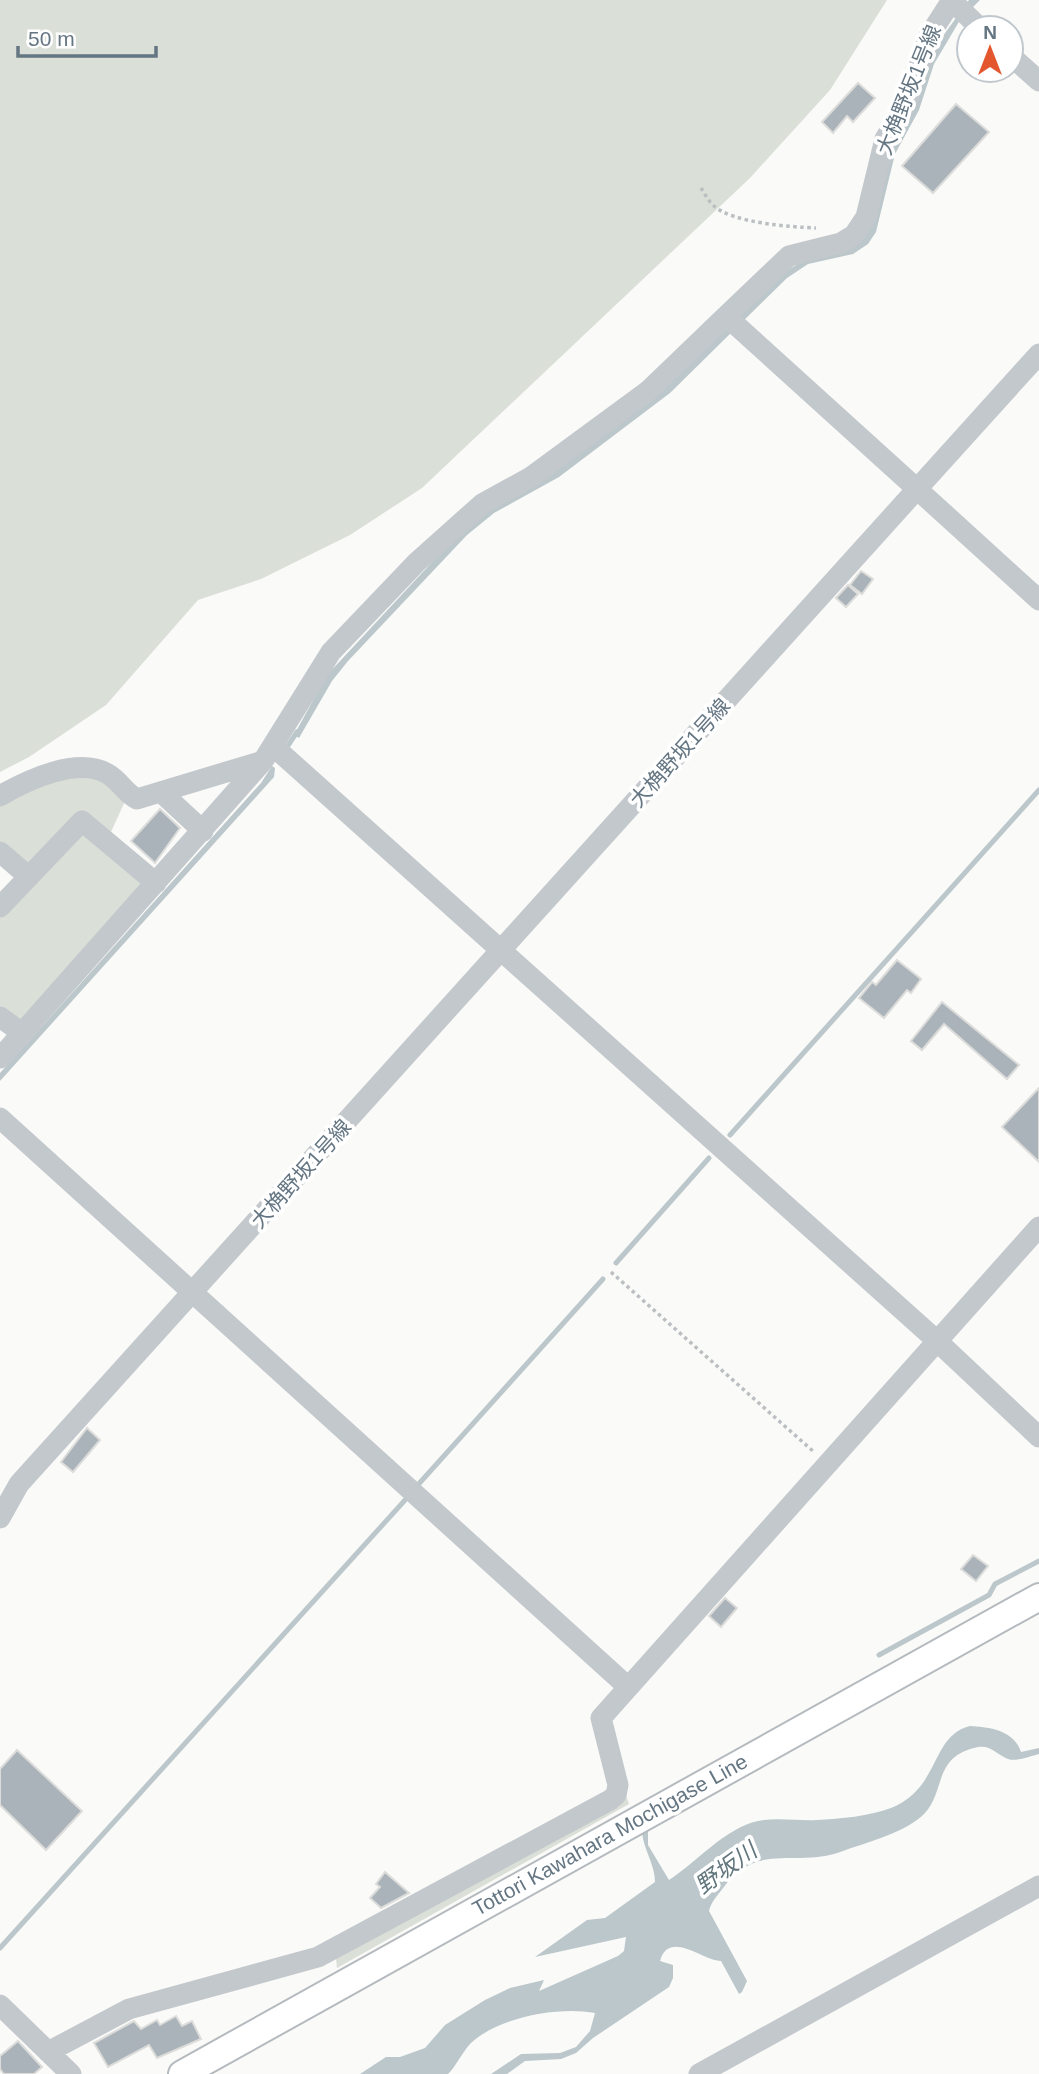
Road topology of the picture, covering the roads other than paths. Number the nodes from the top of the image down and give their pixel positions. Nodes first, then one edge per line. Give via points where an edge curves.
1 (952, 0) edge
2 (966, 14) edge
3 (1025, 68) edge
4 (1039, 80) edge
5 (726, 316) junction
6 (1039, 354) edge
7 (917, 489) junction
8 (1039, 600) edge
9 (268, 754) junction
10 (162, 793) junction
11 (0, 796) edge
12 (203, 831) junction
13 (0, 852) edge
14 (29, 877) junction
15 (156, 883) junction
16 (0, 907) edge
17 (502, 951) junction
18 (0, 1017) edge
19 (22, 1033) junction
20 (0, 1058) edge
21 (0, 1118) edge
22 (1039, 1227) edge
23 (192, 1295) junction
24 (936, 1340) junction
25 (1039, 1437) edge
26 (0, 1517) edge
27 (1039, 1597) edge
28 (628, 1687) junction
29 (1039, 1886) edge
30 (0, 2005) edge
31 (48, 2052) junction
32 (71, 2074) edge
33 (182, 2074) edge
34 (699, 2074) edge

1 - 2 street
1 - 5 street, 大桷野坂1号線 via 940,14 909,97 885,139 866,217 841,243 789,256
3 - 4 street
5 - 7 street
5 - 9 street via 629,406 455,525 331,652
6 - 7 street, 大桷野坂1号線
7 - 8 street
7 - 17 street, 大桷野坂1号線
9 - 10 street
9 - 12 street
9 - 17 street
10 - 11 street via 136,799 107,773 73,769 28,780
10 - 12 street
12 - 15 street
13 - 14 street
14 - 15 street via 82,821
14 - 16 street
15 - 19 street
17 - 23 street, 大桷野坂1号線
17 - 24 street
18 - 19 street
19 - 20 street
21 - 23 street
22 - 24 street
23 - 26 street, 大桷野坂1号線 via 19,1484
23 - 28 street
24 - 25 street
24 - 28 street
27 - 33 main road, Tottori Kawahara Mochigase Line
28 - 31 street via 601,1718 618,1785 610,1800 318,1957 129,2009
29 - 34 street
30 - 31 street
31 - 32 street

